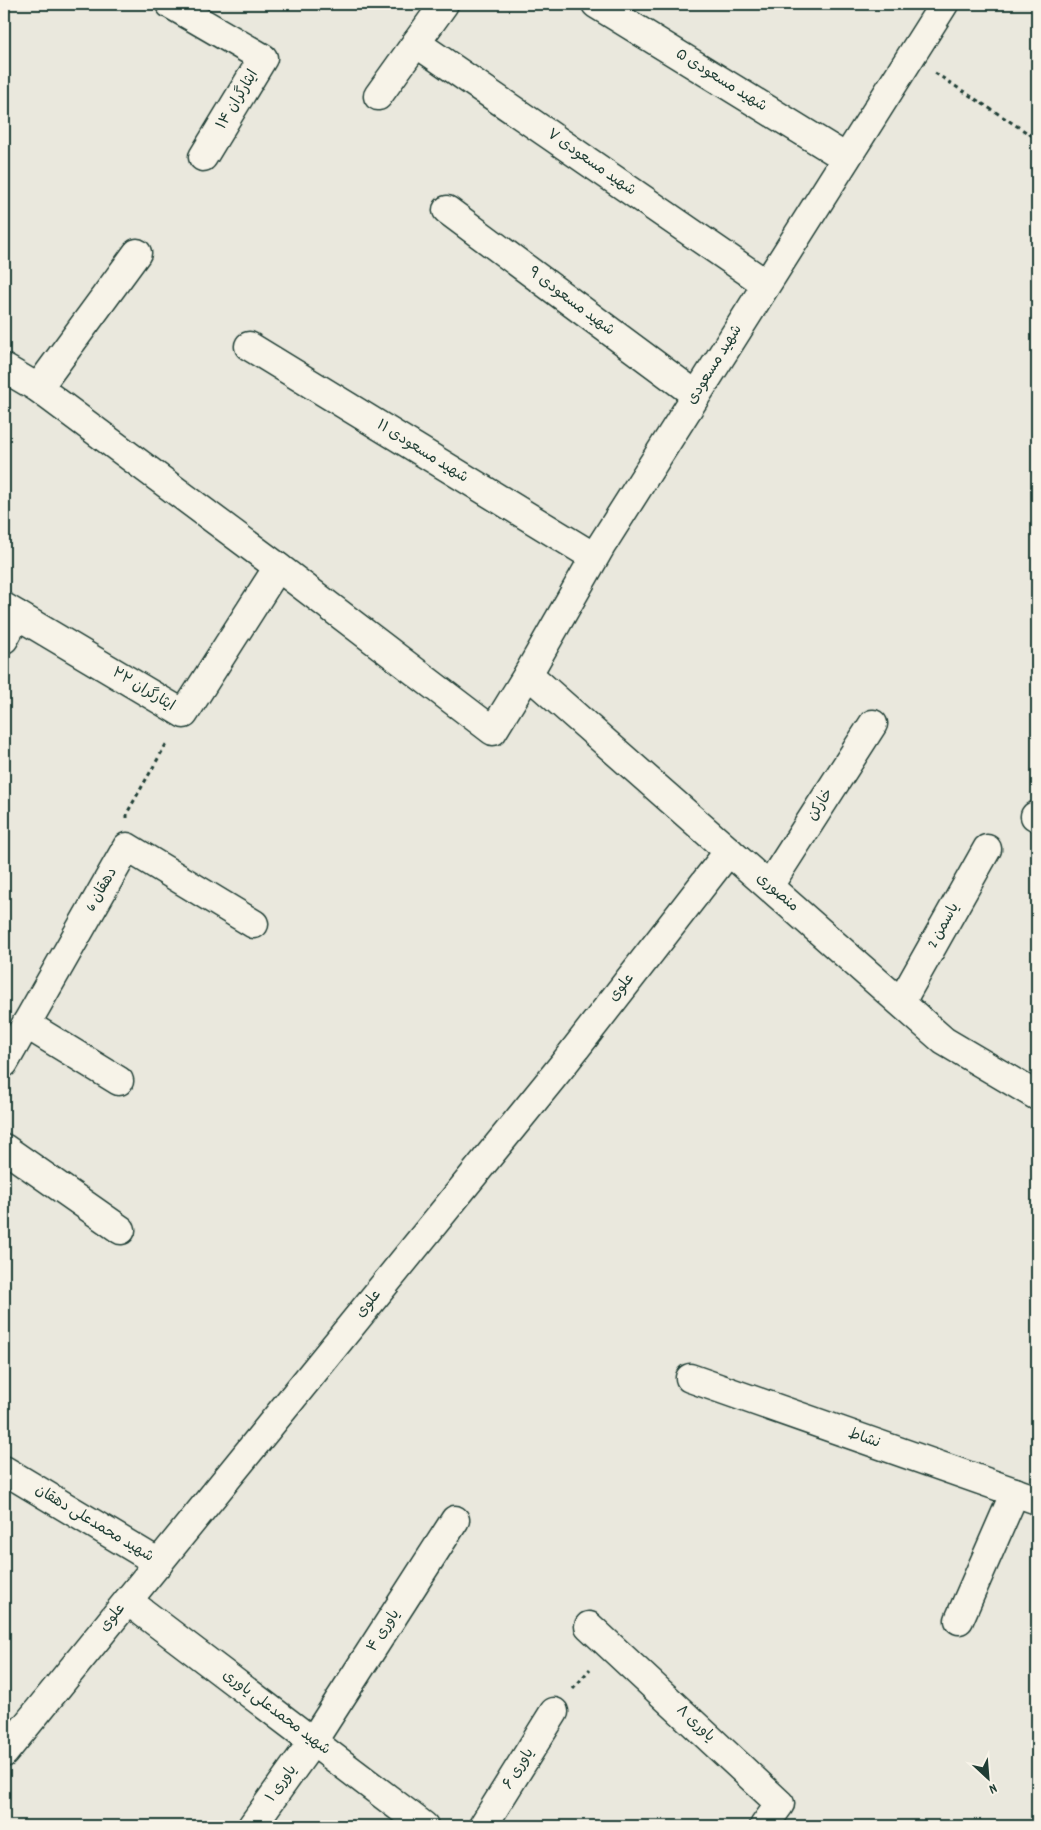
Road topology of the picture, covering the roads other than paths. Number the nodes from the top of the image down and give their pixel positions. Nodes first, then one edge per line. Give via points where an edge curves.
1 (170, 4) edge
2 (444, 4) edge
3 (596, 4) edge
4 (944, 4) edge
5 (416, 43) junction
6 (378, 96) dead end
7 (203, 157) dead end
8 (846, 158) junction
9 (446, 210) dead end
10 (137, 254) dead end
11 (766, 284) junction
12 (249, 346) dead end
13 (4, 368) edge
14 (38, 388) junction
15 (696, 395) junction
16 (594, 557) junction
17 (278, 567) junction
18 (10, 611) edge
19 (4, 639) edge
20 (528, 674) junction
21 (873, 724) dead end
22 (987, 849) dead end
23 (729, 851) junction
24 (768, 886) junction
25 (254, 924) dead end
26 (901, 1002) junction
27 (26, 1024) junction
28 (4, 1063) edge
29 (119, 1081) dead end
30 (1037, 1096) edge
31 (4, 1148) edge
32 (121, 1230) dead end
33 (690, 1378) dead end
34 (4, 1470) edge
35 (1026, 1496) edge
36 (455, 1520) dead end
37 (159, 1563) junction
38 (128, 1601) junction
39 (959, 1620) dead end
40 (589, 1626) dead end
41 (554, 1712) road end
42 (313, 1741) junction
43 (4, 1753) edge
44 (252, 1826) edge
45 (424, 1826) edge
46 (483, 1826) edge
47 (764, 1826) edge

1 - 7 street, ایثارگران ۱۴ via 263,58
2 - 5 street
3 - 8 street, شهید مسعودی ۵
4 - 8 street, شهید مسعودی
5 - 6 street
5 - 11 street, شهید مسعودی ۷
8 - 11 street, شهید مسعودی
9 - 15 street, شهید مسعودی ۹
10 - 14 street
11 - 15 street, شهید مسعودی
12 - 16 street, شهید مسعودی ۱۱
13 - 14 street
14 - 17 street
15 - 16 street, شهید مسعودی
16 - 20 street, شهید مسعودی
17 - 18 street, ایثارگران ۲۲ via 184,714
17 - 20 street, شهید مسعودی via 493,731
18 - 19 street
20 - 23 street, منصوری
21 - 24 street, خارکن
22 - 26 street, یاسمن 2
23 - 24 street, منصوری
23 - 37 street, علوی via 562,1066
24 - 26 street, منصوری
25 - 27 street, دهقان 6 via 126,847
26 - 30 street, منصوری via 944,1041
27 - 28 street, دهقان 6
27 - 29 street
31 - 32 street
33 - 35 street, نشاط
34 - 37 street, شهید محمدعلی دهقان
35 - 39 street
36 - 42 street, یاوری ۴
37 - 38 street, علوی
38 - 42 street, شهید محمدعلی یاوری
38 - 43 street, علوی
40 - 47 street, یاوری ۸ via 780,1804
41 - 46 street, یاوری ۶
42 - 44 street, یاوری ۱
42 - 45 street, شهید محمدعلی یاوری

